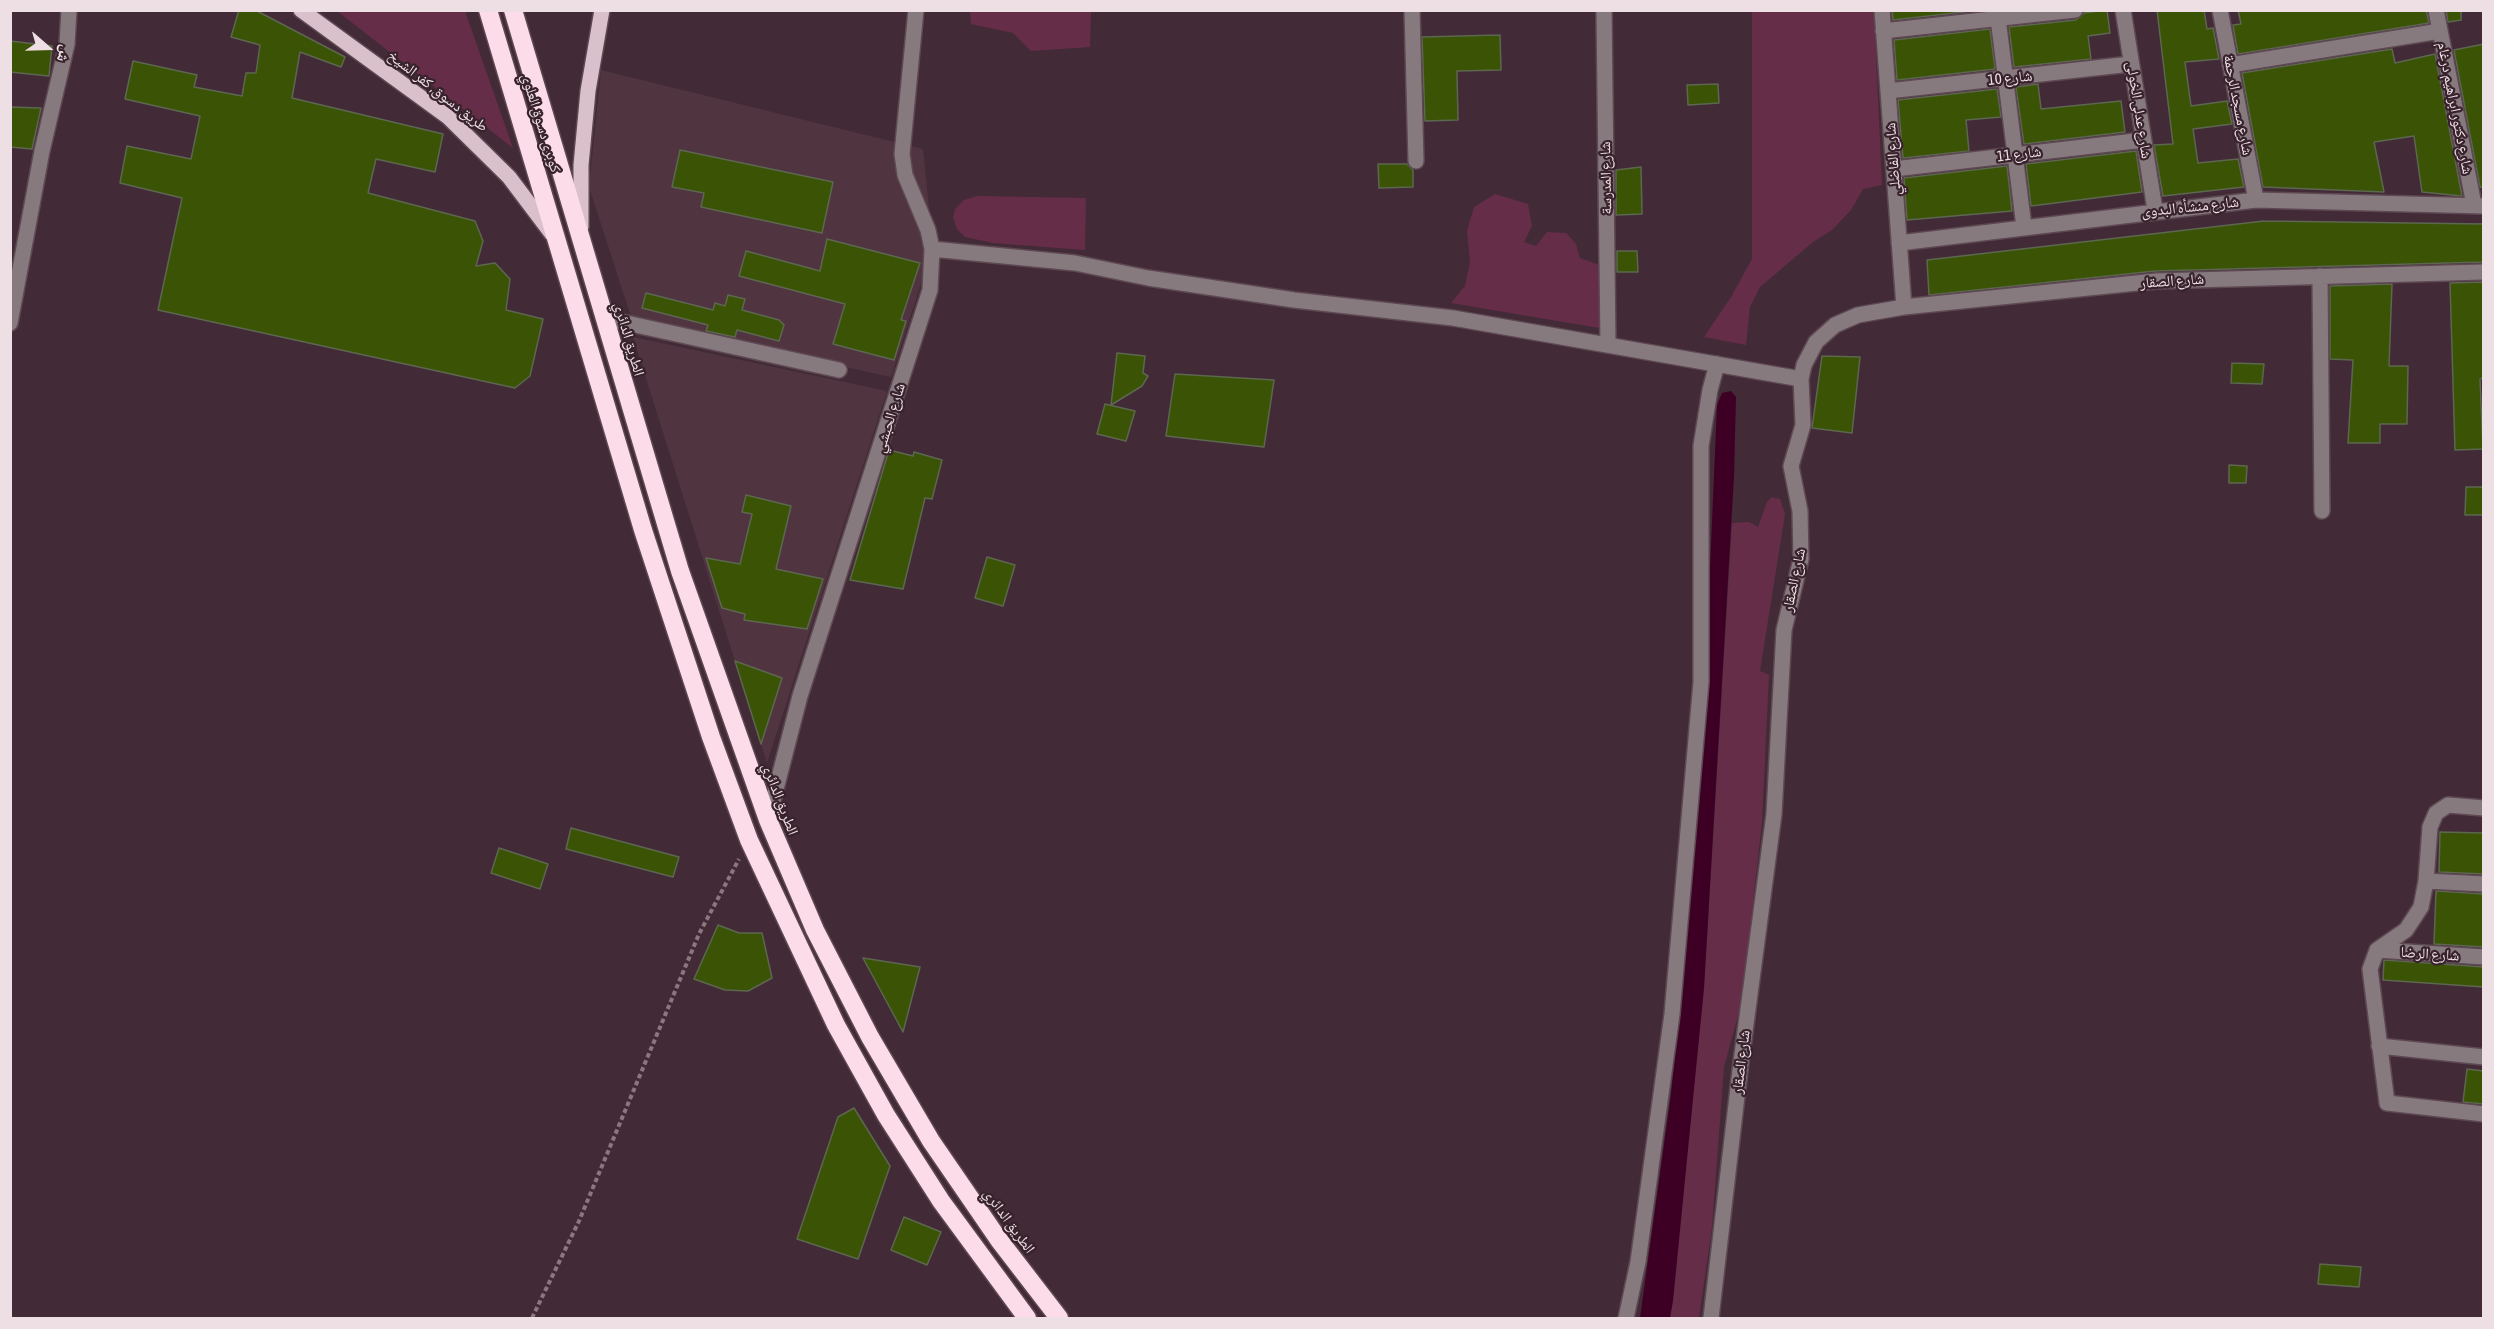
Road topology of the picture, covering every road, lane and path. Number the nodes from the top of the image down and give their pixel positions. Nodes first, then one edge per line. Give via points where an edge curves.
1 (69, 10) edge
2 (301, 10) edge
3 (488, 10) edge
4 (513, 10) edge
5 (602, 10) edge
6 (916, 10) edge
7 (1412, 10) edge
8 (1604, 10) edge
9 (1882, 10) edge
10 (2074, 10) edge
11 (2123, 10) edge
12 (2220, 10) edge
13 (2436, 10) edge
14 (1998, 15) edge
15 (1883, 31) junction
16 (2440, 31) junction
17 (2131, 64) junction
18 (2230, 65) junction
19 (2006, 78) junction
20 (1888, 91) junction
21 (2144, 140) junction
22 (2015, 155) junction
23 (1416, 162) dead end
24 (1894, 169) junction
25 (2256, 200) junction
26 (2479, 206) edge
27 (2155, 210) junction
28 (2024, 227) junction
29 (581, 239) junction
30 (1899, 243) junction
31 (559, 245) junction
32 (932, 249) junction
33 (2484, 272) edge
34 (2320, 276) junction
35 (1904, 307) junction
36 (604, 318) junction
37 (10, 323) edge
38 (1608, 345) junction
39 (1718, 364) junction
40 (839, 370) dead end
41 (1801, 379) junction
42 (2322, 511) dead end
43 (2484, 808) edge
44 (768, 820) junction
45 (749, 840) junction
46 (2426, 881) junction
47 (2484, 884) edge
48 (2377, 951) junction
49 (2484, 957) edge
50 (2379, 1046) junction
51 (2484, 1056) edge
52 (2484, 1114) edge
53 (532, 1318) edge
54 (1027, 1318) edge
55 (1059, 1318) edge
56 (1626, 1318) edge
57 (1711, 1318) edge

1 - 37 street via 66,44
2 - 31 main road, طريق دسوق, كفر الشيخ via 464,132 509,177
3 - 31 highway, كوبرى دسوق العلوي
4 - 29 highway, كوبرى دسوق العلوي
5 - 29 main road via 581,165
6 - 32 street, شارع الحبشي via 902,154 905,175
7 - 23 street
8 - 38 street, شارع المدرسة
9 - 15 street, شارع الفاضلي
10 - 14 street
11 - 17 street, شارع عدلى الخولى
12 - 18 street, شارع مسجد الرحمة
13 - 16 street, شارع دكتور ابراهيم درغام
14 - 15 street
14 - 19 street
15 - 20 street, شارع الفاضلي
16 - 18 street
16 - 26 street, شارع دكتور ابراهيم درغام
17 - 19 street, شارع 10
17 - 21 street, شارع عدلى الخولى
18 - 25 street, شارع مسجد الرحمة
19 - 20 street, شارع 10
19 - 22 street
20 - 24 street, شارع الفاضلي
21 - 22 street, شارع 11
21 - 27 street, شارع عدلى الخولى
22 - 24 street, شارع 11
22 - 28 street
24 - 30 street, شارع الفاضلي
25 - 26 street, شارع منشأه البدوى
25 - 27 street, شارع منشأه البدوى
27 - 28 street, شارع منشأه البدوى
28 - 30 street, شارع منشأه البدوى
29 - 36 highway, الطريق الدائري
30 - 35 street, شارع الفاضلي
31 - 45 highway via 676,634
32 - 38 street via 1075,263 1148,278 1453,318
32 - 44 street, شارع الحبشي via 930,290 800,696
33 - 34 street, شارع الصقار
34 - 35 street, شارع الصقار via 2156,281
34 - 42 street
35 - 41 street, شارع الصقار via 1858,315 1835,325 1816,342
36 - 40 street
36 - 44 highway, الطريق الدائري via 680,571
38 - 39 street
39 - 41 street
39 - 56 street via 1701,446 1701,682 1672,1014 1638,1262
41 - 57 street, شارع الصقار via 1803,425 1791,466 1800,511 1801,559 1784,630 1774,814
43 - 46 street via 2448,806 2436,813 2430,827
44 - 55 highway, الطريق الدائري via 815,930 870,1037 937,1150
45 - 53 path via 699,934 579,1221
45 - 54 highway via 826,1005 886,1115 941,1202
46 - 47 street
46 - 48 street via 2415,919
48 - 49 street, شارع الرضا
48 - 50 street via 2370,969
50 - 51 street
50 - 52 street via 2389,1106

